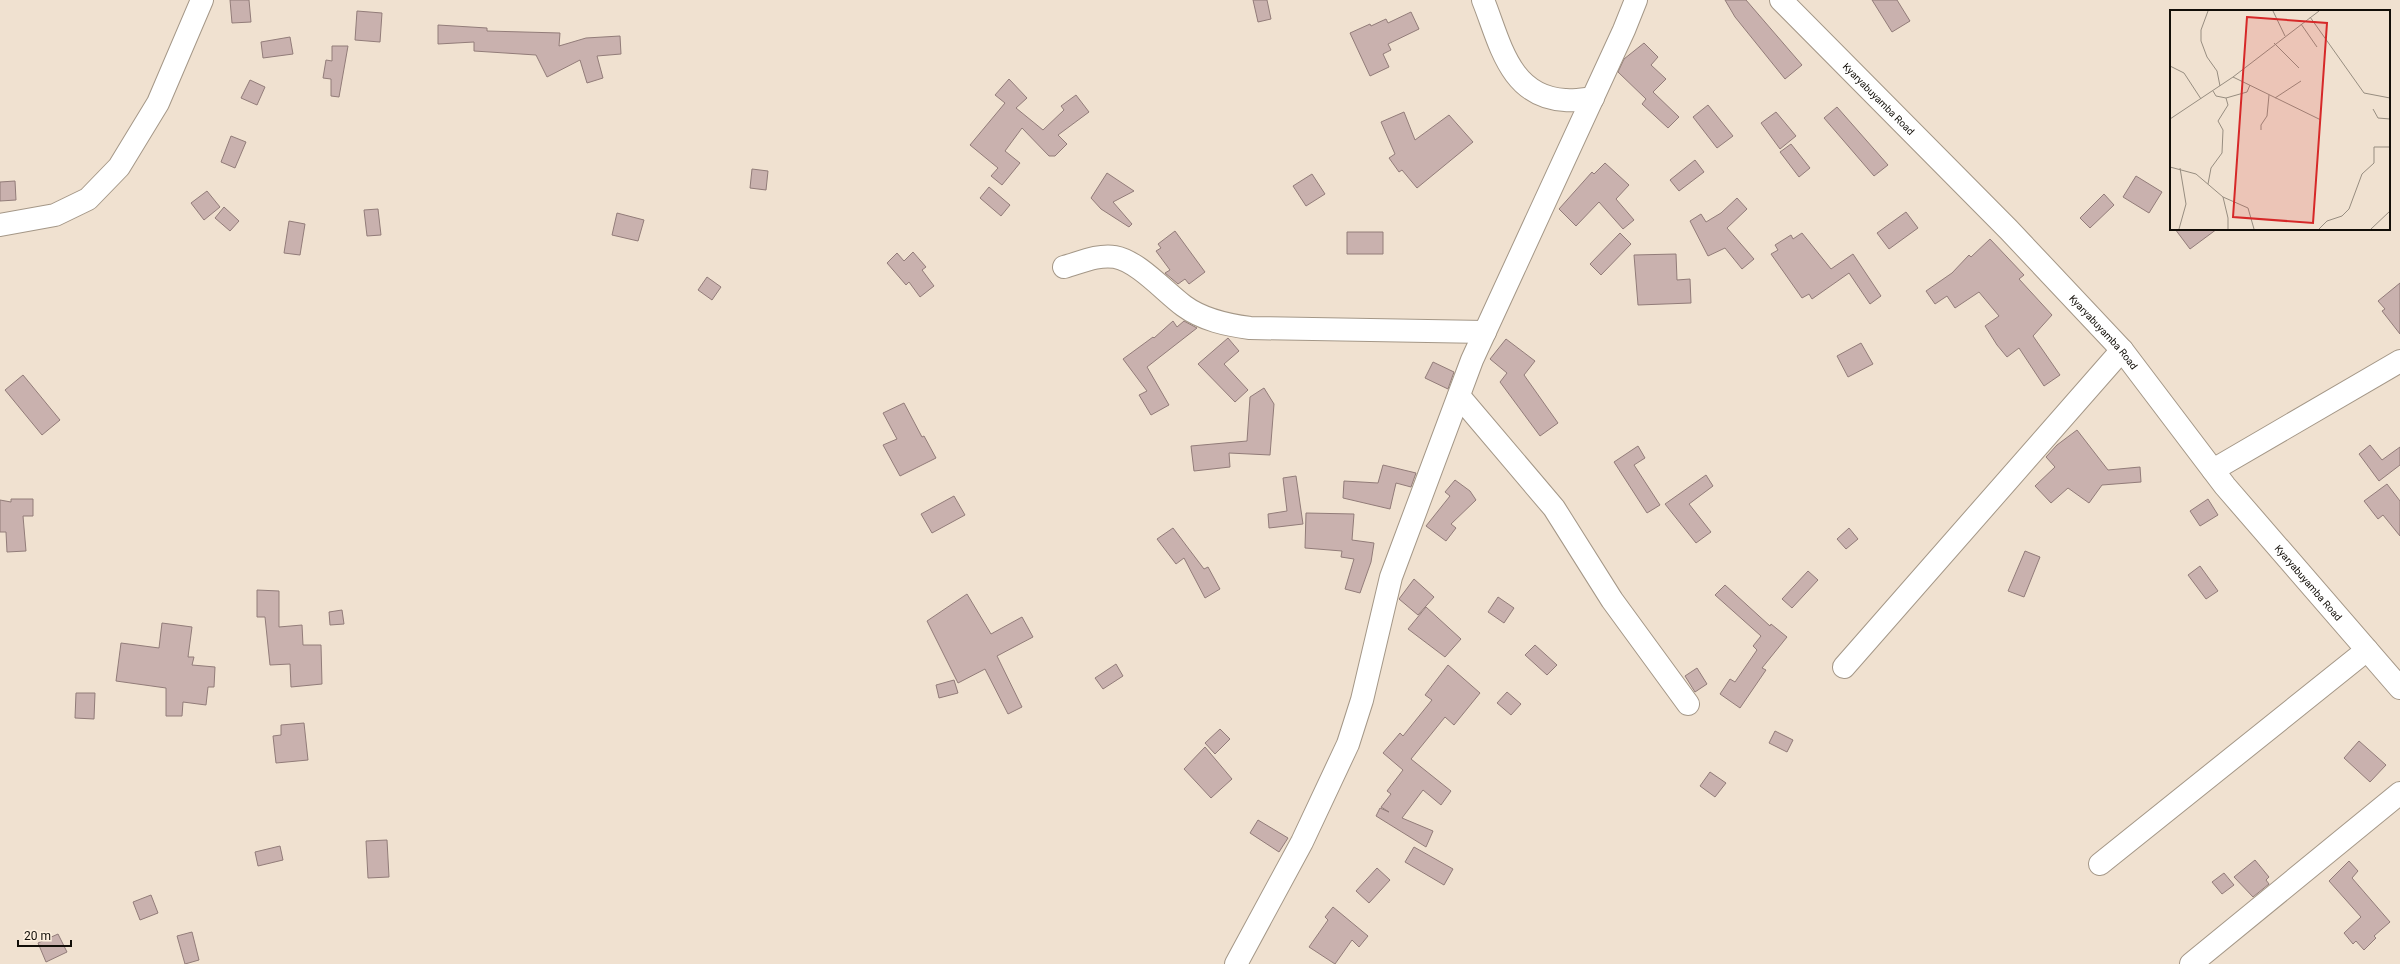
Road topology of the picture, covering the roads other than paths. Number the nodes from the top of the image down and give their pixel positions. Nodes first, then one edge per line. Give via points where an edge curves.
1 (202, 0) edge
2 (1483, 0) edge
3 (1636, 0) edge
4 (1781, 0) edge
5 (1593, 98) junction
6 (0, 225) edge
7 (1064, 267) dead end
8 (1485, 332) junction
9 (2122, 350) junction
10 (2400, 361) edge
11 (1460, 396) junction
12 (2213, 470) junction
13 (2367, 650) junction
14 (1844, 667) dead end
15 (2400, 688) edge
16 (1688, 704) dead end
17 (2400, 793) edge
18 (2100, 864) dead end
19 (1236, 964) edge
20 (2191, 964) edge

1 - 6 street via 158,103 120,167 88,199 55,215
2 - 5 street via 1507,61 1531,91 1564,100
3 - 5 street
4 - 9 street, Kyaryabuyamba Road via 1998,219
5 - 8 street
7 - 8 street via 1114,257 1128,262 1185,307 1208,319 1250,328
8 - 11 street
9 - 12 street, Kyaryabuyamba Road
9 - 14 street
10 - 12 street
11 - 16 street via 1554,508 1612,600
11 - 19 street via 1391,577 1362,700 1348,744 1302,842
12 - 13 street, Kyaryabuyamba Road via 2246,512
13 - 15 street, Kyaryabuyamba Road
13 - 18 street
17 - 20 street

